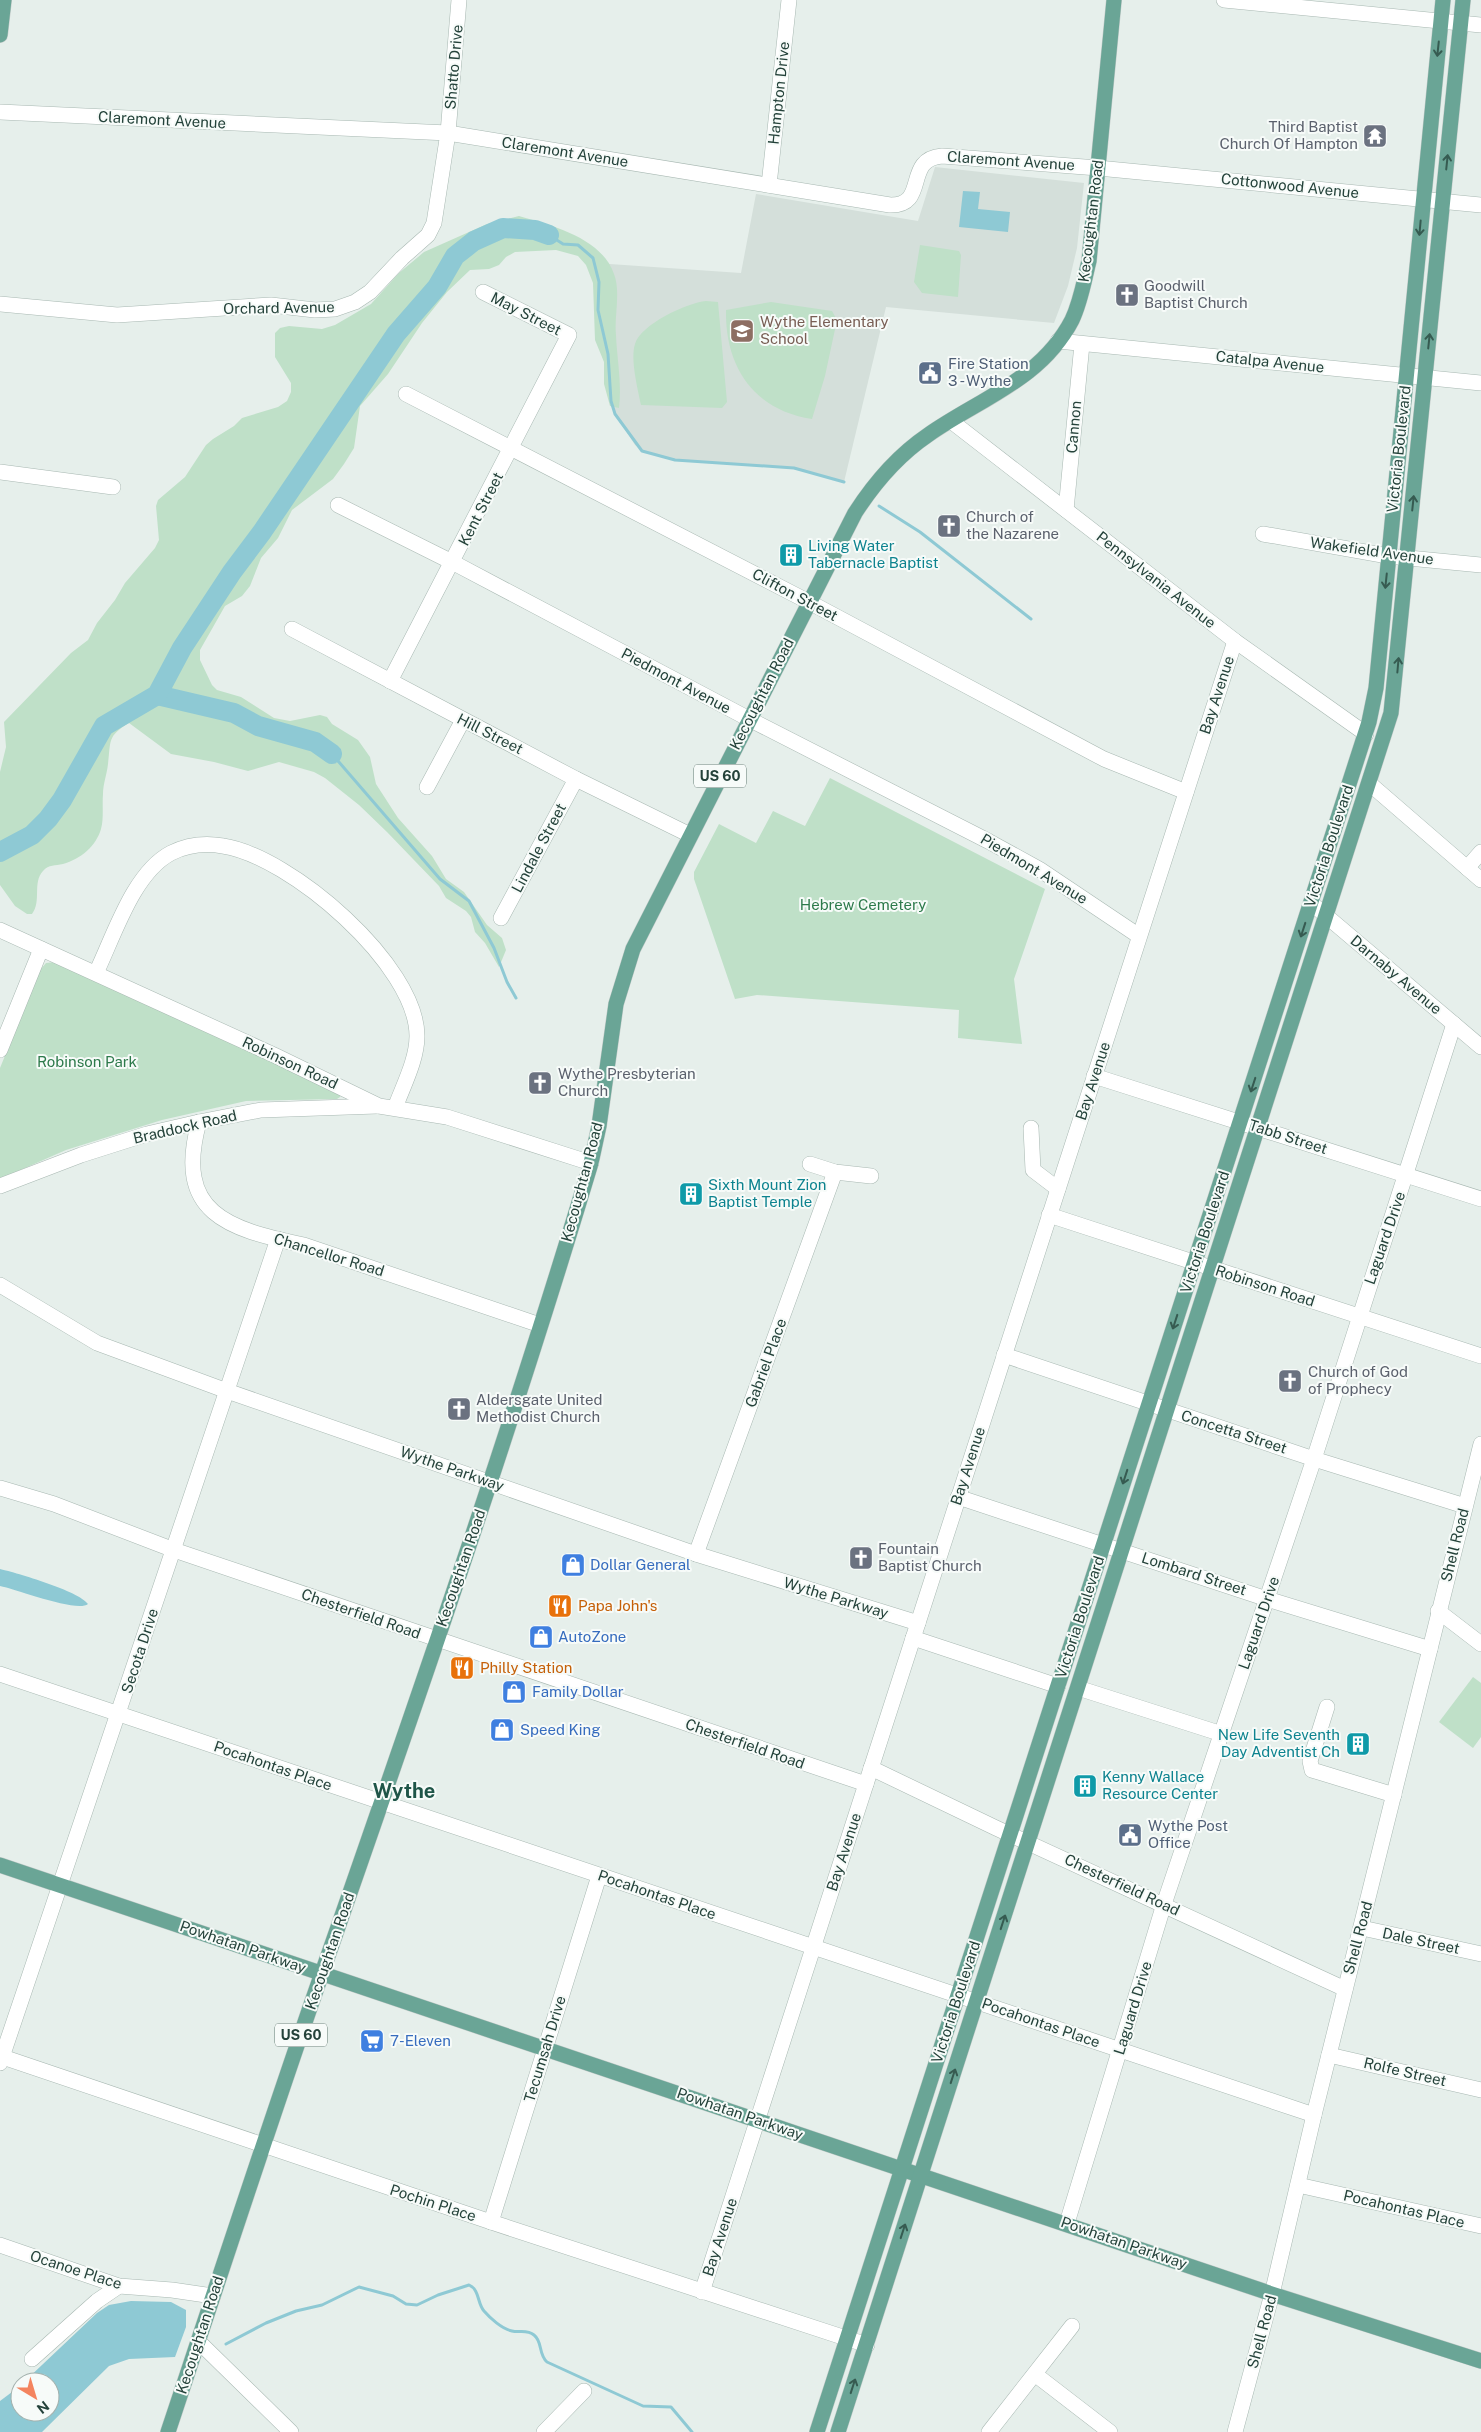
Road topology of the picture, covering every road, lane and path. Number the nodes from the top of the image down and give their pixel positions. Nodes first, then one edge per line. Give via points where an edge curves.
1 (4, 0) edge
2 (460, 0) edge
3 (789, 0) edge
4 (1114, 0) edge
5 (1224, 0) edge
6 (1443, 0) edge
7 (1462, 0) edge
8 (1441, 21) junction
9 (1460, 23) junction
10 (1481, 25) edge
11 (0, 35) edge
12 (0, 112) edge
13 (448, 133) junction
14 (1098, 168) junction
15 (769, 185) junction
16 (1423, 199) junction
17 (1443, 201) junction
18 (1481, 205) edge
19 (483, 292) dead end
20 (0, 304) edge
21 (569, 335) joint
22 (1058, 341) junction
23 (1082, 344) junction
24 (1406, 376) junction
25 (1426, 378) junction
26 (1481, 383) edge
27 (406, 394) dead end
28 (951, 421) junction
29 (512, 449) junction
30 (0, 472) edge
31 (113, 487) dead end
32 (338, 505) dead end
33 (1066, 510) junction
34 (1263, 534) dead end
35 (1388, 556) junction
36 (1408, 558) junction
37 (454, 563) junction
38 (1481, 565) edge
39 (809, 602) junction
40 (292, 629) dead end
41 (1235, 640) junction
42 (390, 681) junction
43 (749, 719) junction
44 (463, 720) junction
45 (1366, 734) junction
46 (576, 778) junction
47 (1370, 784) junction
48 (427, 787) dead end
49 (1186, 792) junction
50 (690, 835) junction
51 (1481, 852) edge
52 (1467, 868) junction
53 (1481, 880) edge
54 (1311, 903) junction
55 (1327, 916) junction
56 (501, 918) dead end
57 (0, 930) edge
58 (1139, 936) junction
59 (41, 949) junction
60 (96, 973) junction
61 (1454, 1024) junction
62 (1481, 1046) edge
63 (0, 1050) edge
64 (1094, 1076) junction
65 (378, 1106) junction
66 (395, 1108) junction
67 (199, 1122) junction
68 (1240, 1122) junction
69 (1031, 1128) dead end
70 (1259, 1128) junction
71 (591, 1163) junction
72 (810, 1164) dead end
73 (835, 1172) junction
74 (1406, 1175) junction
75 (871, 1176) dead end
76 (0, 1186) edge
77 (1058, 1189) junction
78 (1481, 1199) edge
79 (1049, 1215) junction
80 (278, 1240) junction
81 (1195, 1263) junction
82 (1214, 1269) junction
83 (0, 1285) edge
84 (1358, 1315) junction
85 (540, 1325) junction
86 (1004, 1355) junction
87 (1481, 1356) edge
88 (227, 1391) junction
89 (1149, 1403) junction
90 (1168, 1410) junction
91 (1481, 1444) edge
92 (1314, 1459) junction
93 (1477, 1480) edge
94 (491, 1483) junction
95 (0, 1488) edge
96 (958, 1497) junction
97 (1465, 1506) junction
98 (1104, 1544) junction
99 (174, 1550) junction
100 (1122, 1550) junction
101 (696, 1554) junction
102 (1267, 1599) junction
103 (1438, 1611) junction
104 (918, 1623) junction
105 (913, 1638) junction
106 (436, 1640) junction
107 (1481, 1644) edge
108 (1430, 1649) junction
109 (0, 1674) edge
110 (1058, 1686) junction
111 (1078, 1688) junction
112 (1327, 1707) dead end
113 (119, 1714) junction
114 (1222, 1734) junction
115 (871, 1768) junction
116 (866, 1784) junction
117 (1394, 1795) junction
118 (383, 1803) junction
119 (1010, 1834) junction
120 (1028, 1842) junction
121 (0, 1865) edge
122 (599, 1876) junction
123 (61, 1885) junction
124 (1164, 1904) junction
125 (1362, 1928) junction
126 (813, 1948) junction
127 (1481, 1954) edge
128 (322, 1974) junction
129 (1345, 1989) junction
130 (958, 1996) junction
131 (977, 2002) junction
132 (545, 2048) junction
133 (1120, 2050) junction
134 (1329, 2055) junction
135 (1, 2059) edge
136 (1481, 2090) edge
137 (1314, 2115) junction
138 (757, 2120) junction
139 (263, 2146) junction
140 (902, 2169) junction
141 (922, 2175) junction
142 (1298, 2185) junction
143 (490, 2222) junction
144 (1066, 2223) junction
145 (1481, 2226) edge
146 (0, 2245) edge
147 (119, 2286) junction
148 (702, 2292) junction
149 (1272, 2294) junction
150 (213, 2296) junction
151 (1072, 2326) dead end
152 (847, 2338) junction
153 (198, 2341) junction
154 (867, 2344) junction
155 (32, 2359) dead end
156 (1481, 2361) edge
157 (1036, 2375) junction
158 (584, 2392) dead end
159 (168, 2432) edge
160 (291, 2432) edge
161 (544, 2432) edge
162 (817, 2432) edge
163 (838, 2432) edge
164 (989, 2432) edge
165 (1110, 2432) edge
166 (1235, 2432) edge

1 - 11 main road
2 - 13 street, Shatto Drive
3 - 15 street, Hampton Drive
4 - 14 main road, Kecoughtan Road / US 60
5 - 8 street
6 - 8 main road, Victoria Boulevard
7 - 9 main road, Victoria Boulevard
8 - 9 street
8 -> 16 main road, Victoria Boulevard
9 - 10 street
17 -> 9 main road, Victoria Boulevard
12 - 13 street, Claremont Avenue
13 - 15 street, Claremont Avenue
13 - 20 street, Orchard Avenue via 438,208 428,235 370,292 345,306 315,310 271,306 117,315
14 - 15 street, Claremont Avenue via 935,156 921,166 911,197 896,206
14 - 16 street, Cottonwood Avenue
14 - 22 main road, Kecoughtan Road / US 60 via 1089,261 1081,298
16 - 17 street, Cottonwood Avenue
16 -> 24 main road, Victoria Boulevard
17 - 18 street, Cottonwood Avenue
25 -> 17 main road, Victoria Boulevard
19 - 21 street, May Street
21 - 29 street, Kent Street
22 - 23 street, Catalpa Avenue
22 - 28 main road, Kecoughtan Road / US 60 via 1033,370
23 - 24 street, Catalpa Avenue
23 - 33 street, Cannon
24 - 25 street, Catalpa Avenue
24 - 35 main road, Victoria Boulevard
25 - 26 street, Catalpa Avenue
36 -> 25 main road, Victoria Boulevard
27 - 29 street, Clifton Street
28 - 33 street, Pennsylvania Avenue
28 - 39 main road, Kecoughtan Road / US 60 via 908,450 870,490
29 - 37 street, Kent Street
29 - 39 street, Clifton Street
30 - 31 street
32 - 37 street, Piedmont Avenue
33 - 41 street, Pennsylvania Avenue
34 - 35 street, Wakefield Avenue
35 - 36 street, Wakefield Avenue
35 -> 45 main road, Victoria Boulevard via 1376,688
36 - 38 street, Wakefield Avenue
47 -> 36 main road, Victoria Boulevard via 1395,693
37 - 42 street, Kent Street
37 - 43 street, Piedmont Avenue
39 - 43 main road, Kecoughtan Road / US 60
39 - 49 street, Clifton Street via 1104,758
40 - 42 street, Hill Street
41 - 45 street, Pennsylvania Avenue
41 - 49 street, Bay Avenue
42 - 44 street, Hill Street
43 - 50 main road, Kecoughtan Road / US 60
43 - 58 street, Piedmont Avenue via 1039,869
44 - 46 street, Hill Street
44 - 48 street
45 - 54 main road, Victoria Boulevard
46 - 50 street, Hill Street
46 - 56 street, Lindale Street
47 - 52 street
47 - 55 main road, Victoria Boulevard
49 - 58 street, Bay Avenue
50 - 71 main road, Kecoughtan Road / US 60 via 633,949 622,978 600,1126
51 - 52 street
52 - 53 street
54 - 55 street, Darnaby Avenue
54 -> 68 main road, Victoria Boulevard
55 - 61 street, Darnaby Avenue
55 - 70 main road, Victoria Boulevard
57 - 59 street, Robinson Road
58 - 64 street, Bay Avenue
59 - 60 street, Robinson Road
59 - 63 street
60 - 65 street, Robinson Road
60 - 66 street via 136,889 153,867 171,853 195,845 224,846 250,854 326,900 378,954 396,980 410,1005 417,1036 411,1066
61 - 62 street, Darnaby Avenue
61 - 74 street, Laguard Drive
64 - 68 street, Tabb Street
64 - 77 street, Bay Avenue
65 - 66 street, Robinson Road
65 - 67 street, Braddock Road via 261,1110
66 - 71 street, Robinson Road via 447,1118
67 - 76 street, Braddock Road via 97,1150
67 - 80 street, Chancellor Road via 192,1144 192,1172 205,1206 237,1227
68 - 70 street, Tabb Street
68 - 81 main road, Victoria Boulevard
69 - 77 street via 1033,1170
70 - 74 street, Tabb Street
70 - 82 main road, Victoria Boulevard
71 - 85 main road, Kecoughtan Road / US 60
72 - 73 street
73 - 75 street
73 - 101 street, Gabriel Place
74 - 78 street, Tabb Street
74 - 84 street, Laguard Drive
77 - 79 street, Bay Avenue
79 - 81 street, Robinson Road
79 - 86 street, Bay Avenue
80 - 85 street, Chancellor Road via 304,1244
80 - 88 street, Secota Drive
81 - 82 street, Robinson Road
81 -> 89 main road, Victoria Boulevard
82 - 84 street, Robinson Road
82 - 90 main road, Victoria Boulevard
83 - 88 street, Wythe Parkway via 97,1342
84 - 87 street, Robinson Road
84 - 92 street, Laguard Drive
85 - 94 main road, Kecoughtan Road / US 60
86 - 89 street, Concetta Street
86 - 96 street, Bay Avenue
88 - 94 street, Wythe Parkway
88 - 99 street, Secota Drive
89 - 90 street, Concetta Street
89 -> 98 main road, Victoria Boulevard
90 - 92 street, Concetta Street
90 - 100 main road, Victoria Boulevard
91 - 93 street, Shell Road
92 - 97 street, Concetta Street
92 - 102 street, Laguard Drive
93 - 97 street, Shell Road
94 - 101 street, Wythe Parkway
94 - 106 main road, Kecoughtan Road / US 60
95 - 99 street, Chesterfield Road via 54,1504
96 - 98 street, Lombard Street
96 - 104 street, Bay Avenue
97 - 103 street, Shell Road
98 - 100 street, Lombard Street
98 - 110 main road, Victoria Boulevard
99 - 106 street, Chesterfield Road
99 - 113 street, Secota Drive
100 - 102 street, Lombard Street
100 - 111 main road, Victoria Boulevard
101 - 104 street, Wythe Parkway
102 - 108 street, Lombard Street
102 - 114 street, Laguard Drive
103 - 107 street
103 - 108 street, Shell Road
104 - 105 street, Bay Avenue
105 - 110 street
105 - 115 street, Bay Avenue
106 - 116 street, Chesterfield Road
106 - 118 main road, Kecoughtan Road / US 60
108 - 117 street, Shell Road
109 - 113 street, Pocahontas Place
110 - 119 main road, Victoria Boulevard
111 - 114 street
111 - 120 main road, Victoria Boulevard
112 - 117 street via 1310,1761 1312,1770
113 - 118 street, Pocahontas Place
113 - 123 street, Secota Drive
114 - 124 street, Laguard Drive
115 - 116 street, Bay Avenue
115 - 119 street, Chesterfield Road
116 - 126 street, Bay Avenue
117 - 125 street, Shell Road
118 - 122 street, Pocahontas Place
118 - 128 main road, Kecoughtan Road / US 60
119 - 120 street, Chesterfield Road
119 - 130 main road, Victoria Boulevard
120 - 124 street, Chesterfield Road
131 -> 120 main road, Victoria Boulevard
121 - 123 main road, Powhatan Parkway
122 - 126 street, Pocahontas Place
122 - 132 street, Tecumsah Drive
123 - 128 main road, Powhatan Parkway
123 - 135 street, Secota Drive
124 - 129 street, Chesterfield Road
124 - 133 street, Laguard Drive
125 - 127 street, Dale Street
125 - 129 street, Shell Road
126 - 130 street, Pocahontas Place
126 - 138 street, Bay Avenue
128 - 132 main road, Powhatan Parkway
128 - 139 main road, Kecoughtan Road / US 60
129 - 134 street, Shell Road
130 - 131 street, Pocahontas Place
130 - 140 main road, Victoria Boulevard
131 - 133 street, Pocahontas Place
141 -> 131 main road, Victoria Boulevard
132 - 138 main road, Powhatan Parkway
132 - 143 street, Tecumsah Drive
133 - 137 street, Pocahontas Place
133 - 144 street, Laguard Drive
134 - 136 street, Rolfe Street
134 - 137 street, Shell Road
135 - 139 street, Pochin Place
137 - 142 street, Shell Road
138 - 140 main road, Powhatan Parkway
138 - 148 street, Bay Avenue
139 - 143 street, Pochin Place
139 - 150 main road, Kecoughtan Road / US 60
140 - 141 main road, Powhatan Parkway
140 - 152 main road, Victoria Boulevard
141 - 144 main road, Powhatan Parkway
154 -> 141 main road, Victoria Boulevard
142 - 145 street, Pocahontas Place
142 - 149 street, Shell Road
143 - 148 street, Pochin Place
144 - 149 main road, Powhatan Parkway
146 - 147 street, Ocanoe Place
147 - 150 street, Ocanoe Place
147 - 155 street via 97,2301
148 - 152 street, Pochin Place
149 - 156 main road, Powhatan Parkway
149 - 166 street, Shell Road
150 - 153 main road, Kecoughtan Road / US 60
151 - 157 street
152 - 154 street, Pochin Place
152 - 162 main road, Victoria Boulevard
153 - 159 main road, Kecoughtan Road / US 60
153 - 160 street
163 -> 154 main road, Victoria Boulevard
157 - 164 street
157 - 165 street
158 - 161 street

